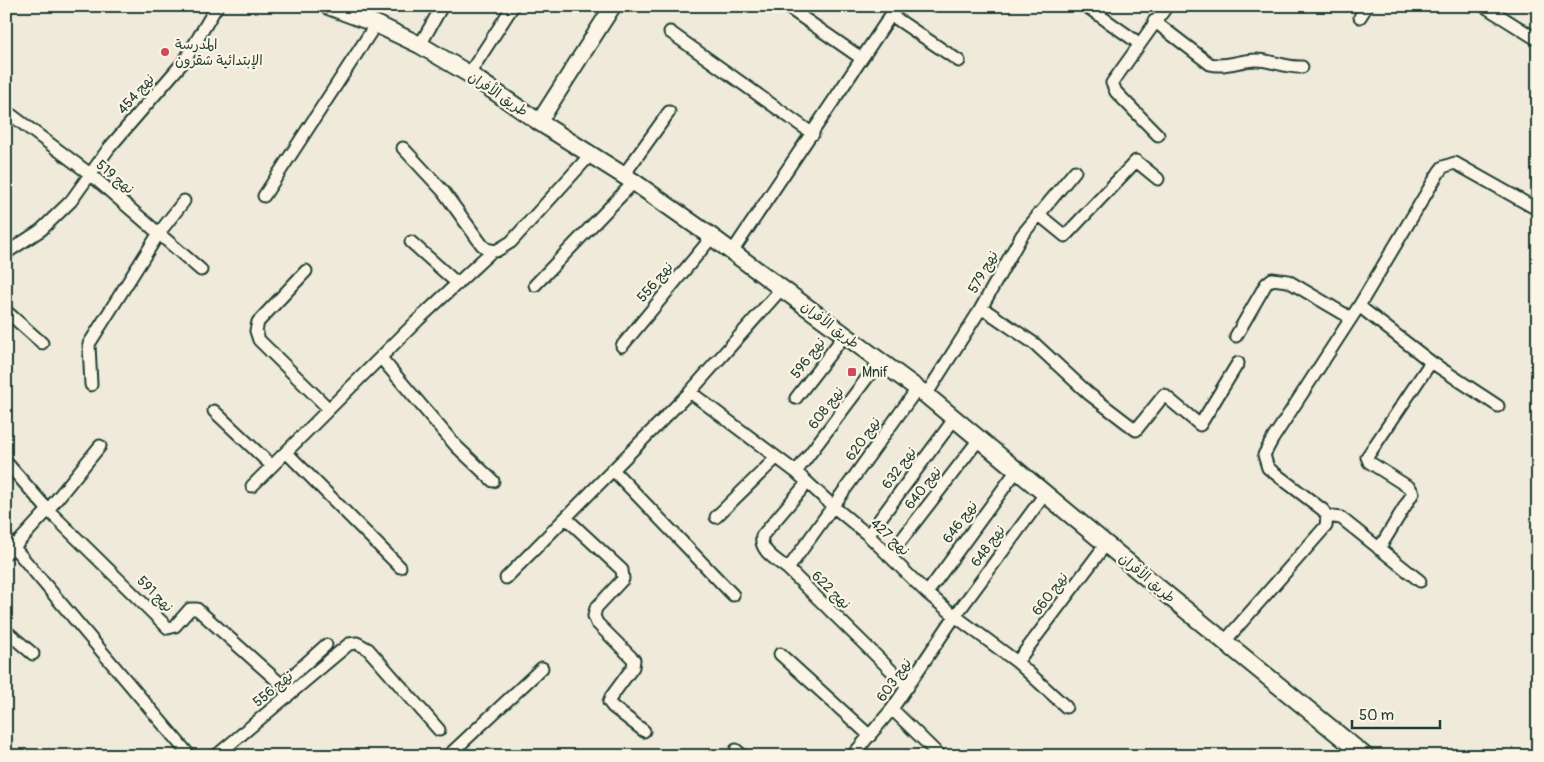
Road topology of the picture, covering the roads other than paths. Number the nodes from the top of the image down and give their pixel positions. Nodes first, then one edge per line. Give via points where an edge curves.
1 (217, 6) edge
2 (328, 6) edge
3 (442, 6) edge
4 (513, 6) edge
5 (613, 6) edge
6 (786, 6) edge
7 (1086, 6) edge
8 (1167, 6) edge
9 (1367, 6) edge
10 (1484, 6) edge
11 (894, 11) edge
12 (1360, 17) dead end
13 (1154, 21) junction
14 (376, 24) junction
15 (670, 32) dead end
16 (1538, 40) edge
17 (1140, 44) junction
18 (420, 45) junction
19 (862, 58) junction
20 (959, 61) dead end
21 (1302, 67) dead end
22 (469, 74) junction
23 (6, 111) edge
24 (669, 112) dead end
25 (540, 122) junction
26 (813, 134) junction
27 (1158, 135) dead end
28 (402, 148) dead end
29 (591, 154) junction
30 (1075, 171) dead end
31 (90, 174) junction
32 (629, 179) junction
33 (1158, 179) dead end
34 (264, 196) dead end
35 (184, 201) dead end
36 (1538, 208) edge
37 (1038, 214) junction
38 (159, 233) junction
39 (712, 237) junction
40 (411, 242) dead end
41 (492, 251) junction
42 (732, 252) junction
43 (6, 253) edge
44 (201, 270) dead end
45 (306, 271) dead end
46 (458, 284) junction
47 (535, 285) dead end
48 (782, 288) junction
49 (1359, 306) junction
50 (980, 310) junction
51 (6, 311) edge
52 (1351, 318) junction
53 (844, 336) junction
54 (1236, 336) dead end
55 (42, 343) dead end
56 (622, 346) dead end
57 (381, 358) junction
58 (879, 362) junction
59 (1431, 362) junction
60 (1238, 363) dead end
61 (91, 385) dead end
62 (690, 392) junction
63 (922, 392) junction
64 (796, 398) dead end
65 (1498, 406) dead end
66 (329, 409) junction
67 (214, 411) dead end
68 (955, 418) junction
69 (980, 438) junction
70 (100, 446) dead end
71 (286, 452) junction
72 (776, 458) junction
73 (6, 462) edge
74 (272, 466) junction
75 (613, 470) junction
76 (1017, 470) junction
77 (796, 472) junction
78 (493, 481) dead end
79 (807, 483) junction
80 (252, 486) dead end
81 (1045, 494) junction
82 (834, 507) junction
83 (48, 510) junction
84 (1328, 516) junction
85 (716, 517) dead end
86 (566, 518) junction
87 (868, 535) junction
88 (6, 538) edge
89 (1106, 544) junction
90 (1379, 549) junction
91 (10, 550) edge
92 (889, 556) junction
93 (400, 566) dead end
94 (788, 569) junction
95 (506, 578) dead end
96 (1420, 581) dead end
97 (927, 593) junction
98 (733, 594) dead end
99 (955, 616) junction
100 (6, 631) edge
101 (1225, 641) junction
102 (326, 645) dead end
103 (33, 654) dead end
104 (780, 654) dead end
105 (1017, 662) junction
106 (542, 668) dead end
107 (282, 685) junction
108 (908, 687) junction
109 (287, 697) junction
110 (1066, 707) dead end
111 (892, 710) junction
112 (439, 730) dead end
113 (644, 731) dead end
114 (870, 736) junction
115 (1359, 754) edge
116 (190, 756) edge
117 (216, 756) edge
118 (448, 756) edge
119 (852, 756) edge
120 (940, 756) edge

1 - 31 street, نهج 454 via 185,60
2 - 14 main road, طريق الأفران
3 - 18 street
4 - 22 street
5 - 25 street
6 - 19 street
7 - 17 street
8 - 13 street
9 - 12 street
10 - 16 street
11 - 19 street
11 - 20 street
13 - 17 street
13 - 21 street via 1210,64 1257,60
14 - 18 main road, طريق الأفران
14 - 34 street
15 - 26 street
17 - 27 street via 1112,83 1116,92
18 - 22 main road, طريق الأفران
19 - 26 street
22 - 25 main road, طريق الأفران
23 - 31 street, نهج 519
24 - 32 street
25 - 29 main road, طريق الأفران
26 - 42 street
28 - 41 street via 443,190 482,245
29 - 32 main road, طريق الأفران
29 - 41 street via 511,242
30 - 37 street, نهج 579
31 - 38 street, نهج 519
31 - 43 street, نهج 454 via 71,201 41,230
32 - 39 main road, طريق الأفران
32 - 47 street
33 - 37 street via 1136,161 1065,236
35 - 38 street
36 - 49 street via 1455,163 1443,167
37 - 50 street, نهج 579 via 1022,235
38 - 44 street, نهج 519
38 - 61 street via 89,344
39 - 42 main road, طريق الأفران
39 - 56 street, نهج 556
40 - 46 street
41 - 46 street
42 - 48 main road, طريق الأفران
45 - 66 street via 258,322 256,331 259,340
46 - 57 street
48 - 53 main road, طريق الأفران
48 - 62 street
49 - 52 street
49 - 59 street
50 - 60 street via 988,312 1035,344 1089,394 1136,430 1164,395 1200,425
50 - 63 street, نهج 579
51 - 55 street
52 - 54 street via 1288,281 1272,279
52 - 84 street via 1264,455 1268,468
53 - 58 main road, طريق الأفران
53 - 64 street, نهج 596
57 - 66 street
57 - 78 street via 456,446
58 - 63 main road, طريق الأفران
58 - 77 street, نهج 608
59 - 65 street
59 - 90 street via 1367,456 1369,462 1413,493
62 - 72 street, نهج 427
62 - 75 street
63 - 68 main road, طريق الأفران
63 - 82 street, نهج 620
66 - 71 street
67 - 74 street
68 - 69 main road, طريق الأفران
68 - 87 street, نهج 632
69 - 76 main road, طريق الأفران
69 - 92 street, نهج 640
70 - 83 street
71 - 74 street
71 - 93 street
72 - 77 street, نهج 427
72 - 85 street
73 - 83 street, نهج 591
74 - 80 street
75 - 86 street
75 - 98 street
76 - 81 main road, طريق الأفران
76 - 97 street, نهج 646
77 - 79 street, نهج 427
79 - 82 street, نهج 427
79 - 94 street, نهج 622 via 762,536 764,548
81 - 89 main road, طريق الأفران
81 - 99 street, نهج 648
82 - 87 street, نهج 427
82 - 94 street
83 - 91 street
83 - 107 street, نهج 591 via 168,628 175,626 190,609 197,609
84 - 90 street via 1340,518
84 - 101 street via 1326,526
86 - 95 street
86 - 113 street via 622,570 623,579 596,608 594,616 634,660 633,667 609,702
87 - 92 street, نهج 427
88 - 91 street
89 - 101 main road, طريق الأفران
89 - 105 street, نهج 660
90 - 96 street
91 - 116 street
92 - 97 street, نهج 427
94 - 108 street, نهج 622
97 - 99 street, نهج 427
99 - 105 street, نهج 427
99 - 108 street, نهج 603
100 - 103 street
101 - 115 main road, طريق الأفران
102 - 107 street
104 - 114 street
105 - 110 street, نهج 427
106 - 118 street
107 - 109 street, نهج 591
108 - 111 street, نهج 603
109 - 112 street, نهج 556 via 349,644 357,643 368,649
109 - 117 street, نهج 556
111 - 114 street, نهج 603
111 - 120 street
114 - 119 street, نهج 603

